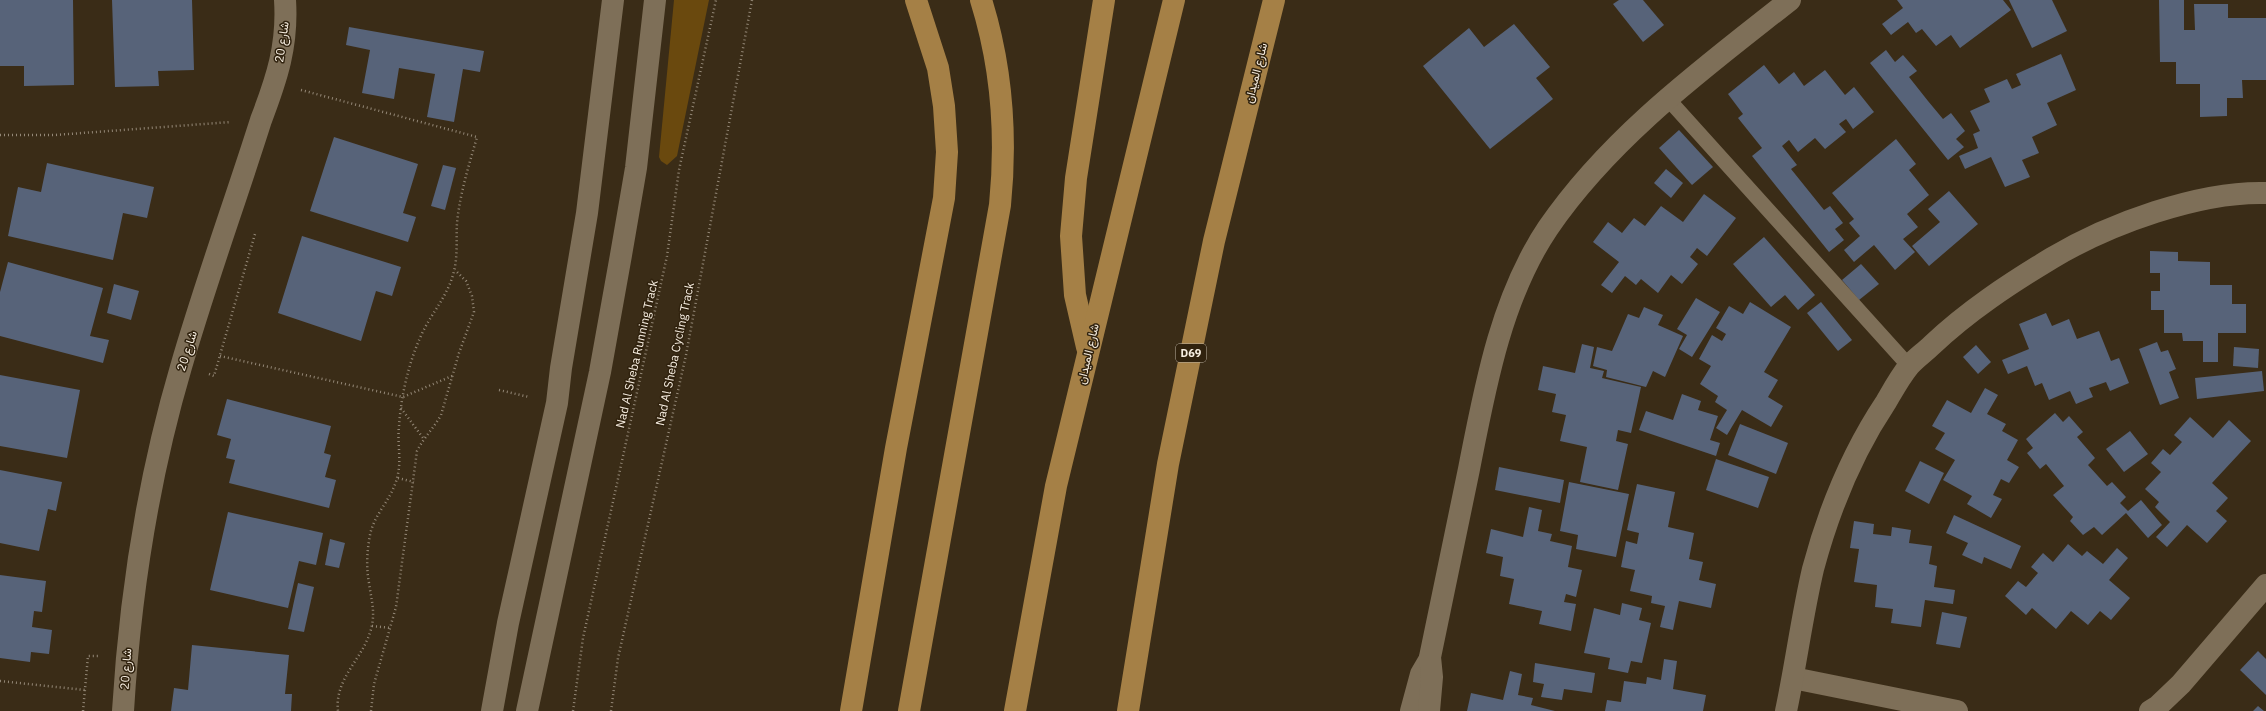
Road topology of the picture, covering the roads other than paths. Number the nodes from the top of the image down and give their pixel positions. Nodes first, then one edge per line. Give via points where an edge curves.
1 (285, 0) edge
2 (613, 0) edge
3 (655, 0) edge
4 (916, 0) edge
5 (981, 0) edge
6 (1104, 0) edge
7 (1174, 0) edge
8 (1274, 0) edge
9 (1790, 0) edge
10 (1668, 99) junction
11 (2266, 193) edge
12 (1088, 352) junction
13 (1909, 366) junction
14 (2266, 585) edge
15 (1430, 657) junction
16 (1793, 678) junction
17 (123, 711) edge
18 (492, 711) edge
19 (527, 711) edge
20 (851, 711) edge
21 (909, 711) edge
22 (1015, 711) edge
23 (1128, 711) edge
24 (1411, 711) edge
25 (1429, 711) edge
26 (1786, 711) edge
27 (1957, 711) edge
28 (2150, 711) edge

1 - 17 street, شارع 20 via 287,27 275,84 181,367 156,463 138,560 126,658
2 - 18 street via 587,213 557,403 508,623
3 - 19 street via 636,168 600,372
4 - 20 main road via 938,68 944,106 947,152 944,198 896,448
5 - 21 main road via 990,26 999,72 1004,166 1000,205
6 - 12 main road via 1076,178 1071,236 1075,295
7 - 12 main road, شارع الميدان
8 - 23 main road, شارع الميدان / D69 via 1212,248 1168,464
9 - 10 street
10 - 13 lane
10 - 15 street via 1619,144 1579,187 1547,229 1522,276 1487,377
11 - 13 street via 2220,197 2179,206 2126,222 2074,245 2016,280 1959,320
12 - 22 main road, شارع الميدان via 1056,486
13 - 16 street via 1878,413 1854,456 1833,502 1813,570
14 - 28 street via 2181,684
15 - 24 street via 1421,674
15 - 25 street via 1432,677
16 - 26 street
16 - 27 street

